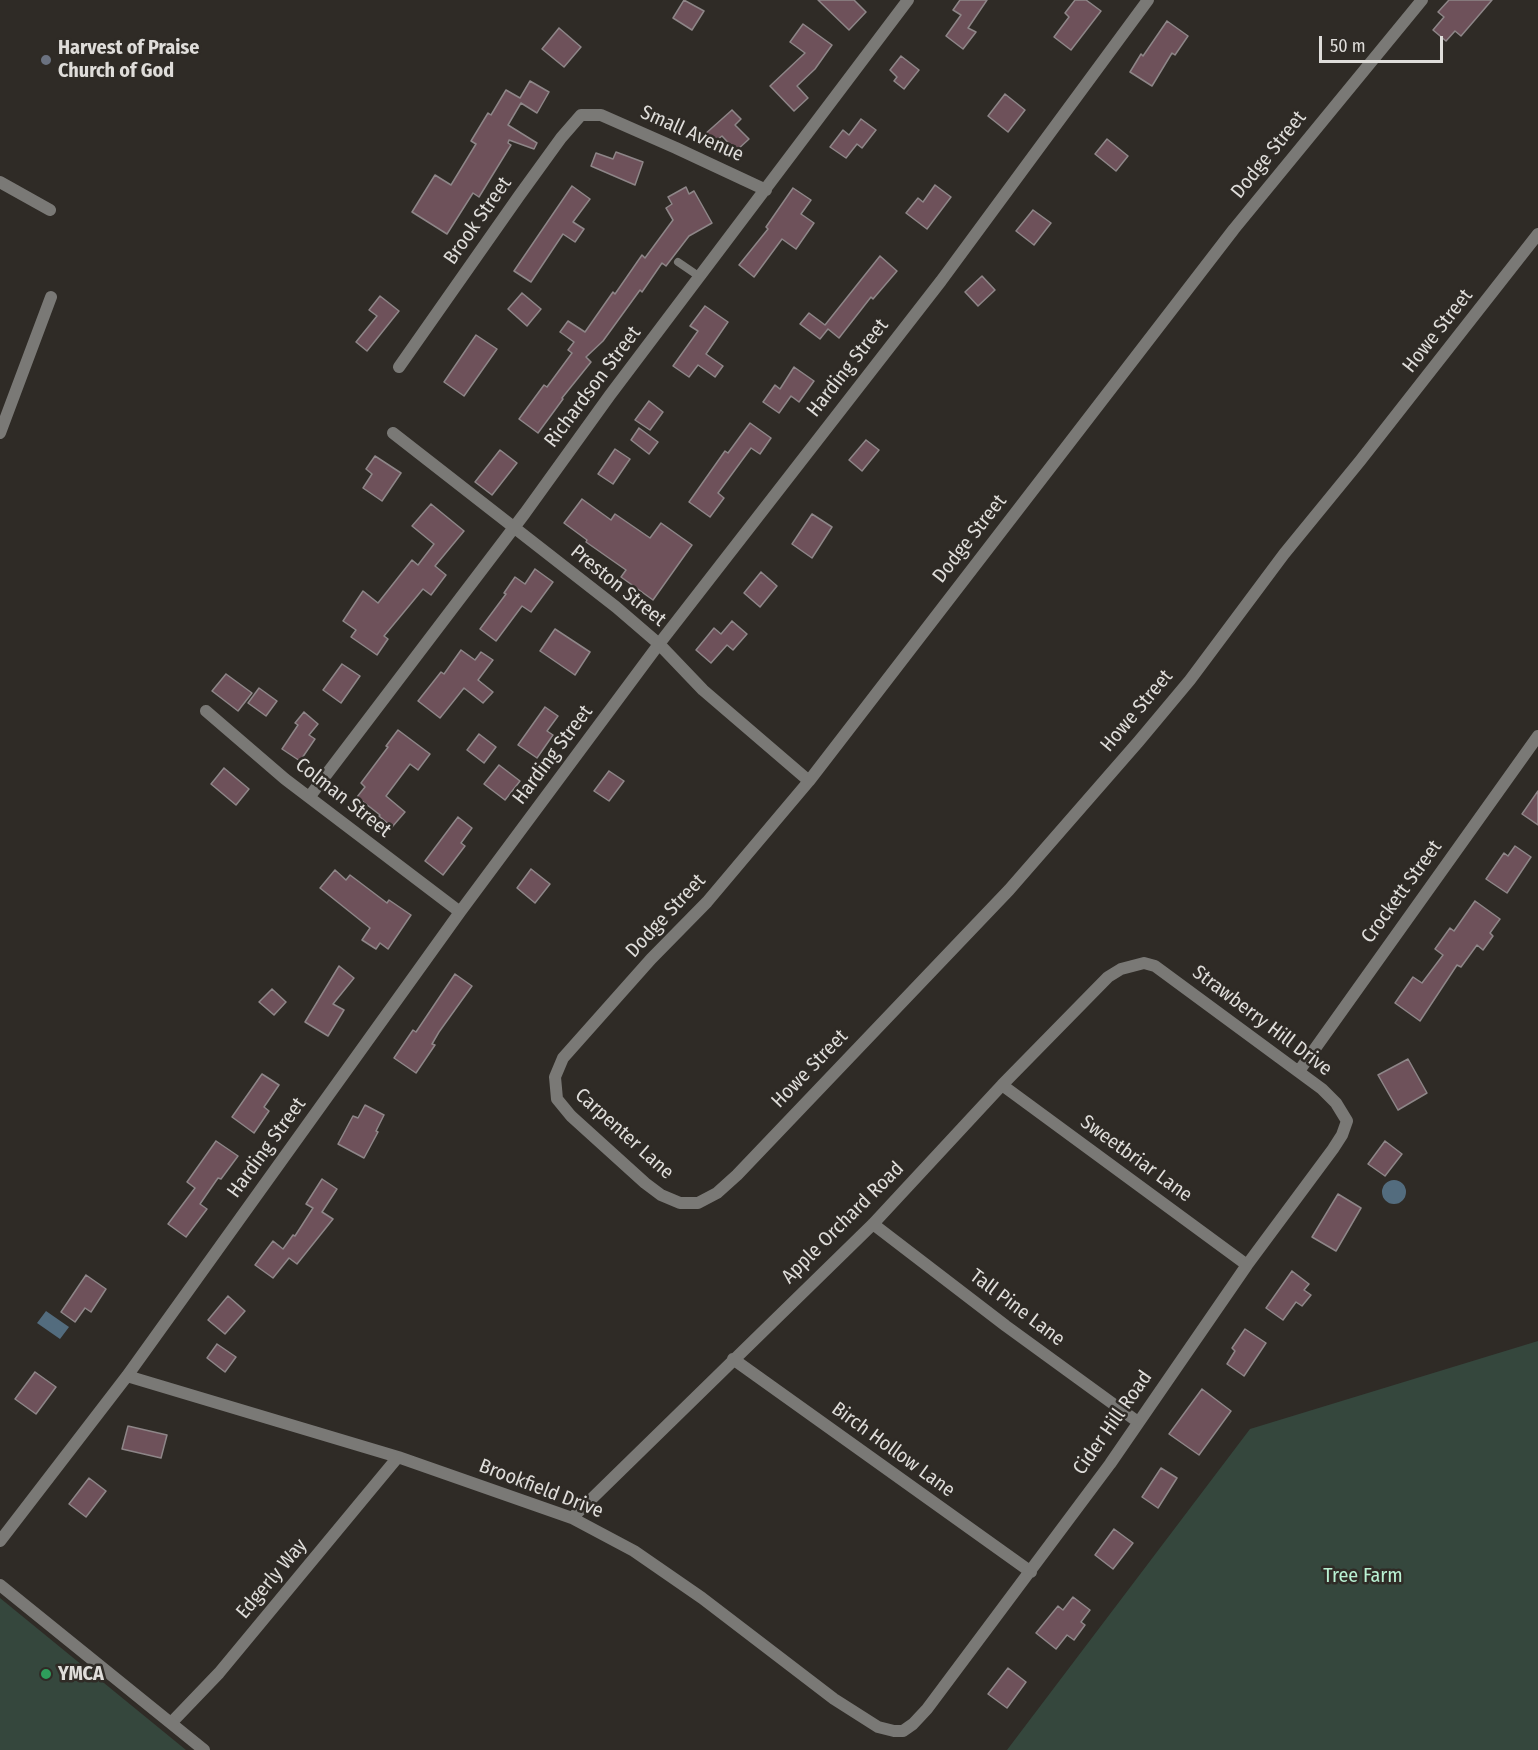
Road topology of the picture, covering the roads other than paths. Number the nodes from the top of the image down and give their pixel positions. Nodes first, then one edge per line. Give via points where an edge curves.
1 (907, 0) edge
2 (1148, 0) edge
3 (1422, 0) edge
4 (601, 115) joint
5 (0, 182) edge
6 (766, 190) junction
7 (50, 210) dead end
8 (1538, 234) edge
9 (678, 262) dead end
10 (700, 277) junction
11 (51, 297) dead end
12 (399, 368) dead end
13 (393, 432) dead end
14 (0, 433) edge
15 (513, 528) junction
16 (660, 644) junction
17 (206, 711) dead end
18 (1538, 736) edge
19 (809, 781) junction
20 (310, 796) junction
21 (460, 912) junction
22 (1144, 963) joint
23 (1299, 1071) junction
24 (1002, 1085) junction
25 (557, 1099) joint
26 (1347, 1121) joint
27 (729, 1182) joint
28 (873, 1224) junction
29 (1247, 1265) junction
30 (733, 1359) junction
31 (127, 1376) junction
32 (1138, 1422) junction
33 (398, 1457) junction
34 (572, 1518) junction
35 (0, 1541) edge
36 (1031, 1572) junction
37 (0, 1585) edge
38 (172, 1722) junction
39 (894, 1731) joint
40 (204, 1750) edge

1 - 6 street, Richardson Street
2 - 16 street, Harding Street via 935,288
3 - 19 street, Dodge Street via 1234,229
4 - 6 street, Small Avenue
4 - 12 street, Brook Street via 581,115 569,128
5 - 7 street
6 - 10 street, Richardson Street
8 - 27 street, Howe Street via 1139,741 1009,890
9 - 10 lane
10 - 15 street, Richardson Street
11 - 14 street
13 - 15 street, Preston Street
15 - 16 street, Preston Street
15 - 20 street, Richardson Street
16 - 19 street, Preston Street via 703,690
16 - 21 street, Harding Street
17 - 20 street, Colman Street
18 - 23 street, Crockett Street
19 - 25 street, Dodge Street via 707,902 563,1058 555,1077
20 - 21 street, Colman Street
21 - 31 street, Harding Street
22 - 23 street, Strawberry Hill Drive via 1155,966
22 - 24 street, Apple Orchard Road via 1127,966 1108,977
23 - 26 street, Strawberry Hill Drive via 1336,1102
24 - 28 street, Apple Orchard Road
24 - 29 street, Sweetbriar Lane
25 - 27 street, Carpenter Lane via 661,1195 680,1203 698,1203 717,1194
26 - 29 street, Cider Hill Road via 1333,1149
28 - 30 street, Apple Orchard Road
28 - 32 street, Tall Pine Lane
29 - 32 street, Cider Hill Road
30 - 34 street, Apple Orchard Road
30 - 36 street, Birch Hollow Lane
31 - 33 street, Brookfield Drive
31 - 35 street, Harding Street
32 - 36 street, Cider Hill Road
33 - 34 street, Brookfield Drive
33 - 38 street, Edgerly Way via 219,1672
34 - 39 street, Brookfield Drive via 634,1551 834,1699 878,1727
36 - 39 street, Cider Hill Road via 927,1709 903,1731
37 - 38 street
38 - 40 street

